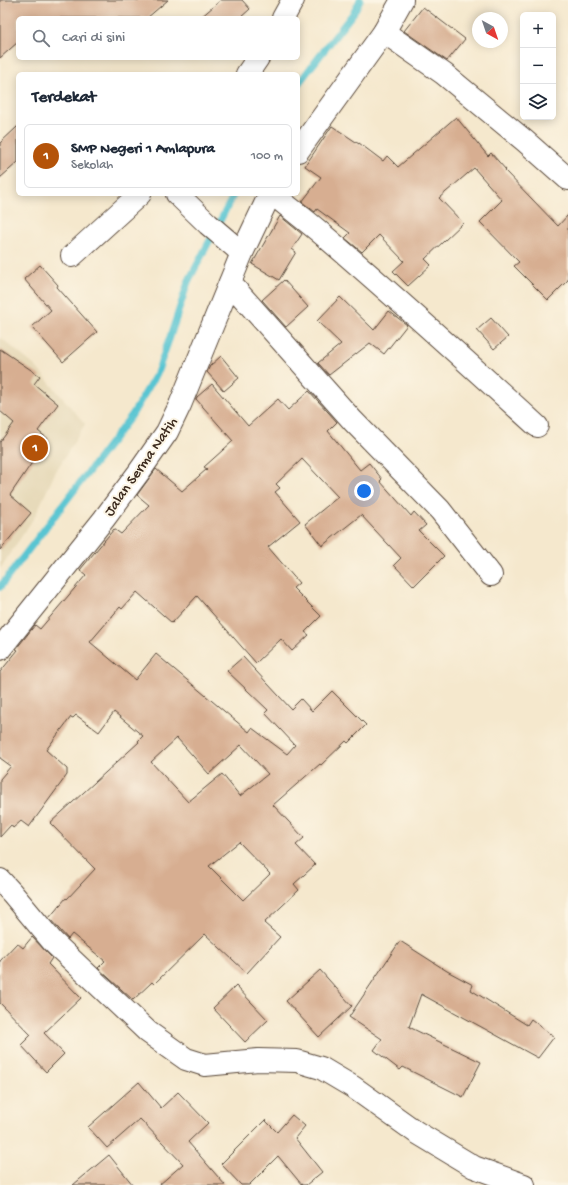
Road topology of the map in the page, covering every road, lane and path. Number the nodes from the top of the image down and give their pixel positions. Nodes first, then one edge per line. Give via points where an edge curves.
1 (293, 0) edge
2 (402, 0) edge
3 (284, 16) edge
4 (384, 32) junction
5 (256, 60) edge
6 (248, 72) edge
7 (300, 148) edge
8 (568, 179) edge
9 (138, 196) edge
10 (179, 196) edge
11 (270, 196) edge
12 (274, 196) edge
13 (242, 253) junction
14 (72, 256) dead end
15 (230, 283) junction
16 (537, 426) dead end
17 (491, 575) dead end
18 (0, 649) edge
19 (0, 880) edge
20 (524, 1185) edge

1 - 3 street
2 - 4 street
4 - 7 street
4 - 8 street via 444,74
5 - 6 street
9 - 14 street
10 - 13 street
11 - 13 street, Jalan Serma Natih
12 - 16 street via 365,271
13 - 15 street, Jalan Serma Natih
15 - 17 street via 353,421 440,510
15 - 18 street, Jalan Serma Natih via 167,432 104,519
19 - 20 street via 58,947 148,1032 186,1059 205,1065 258,1060 297,1060 321,1068 353,1087 416,1132 474,1167

